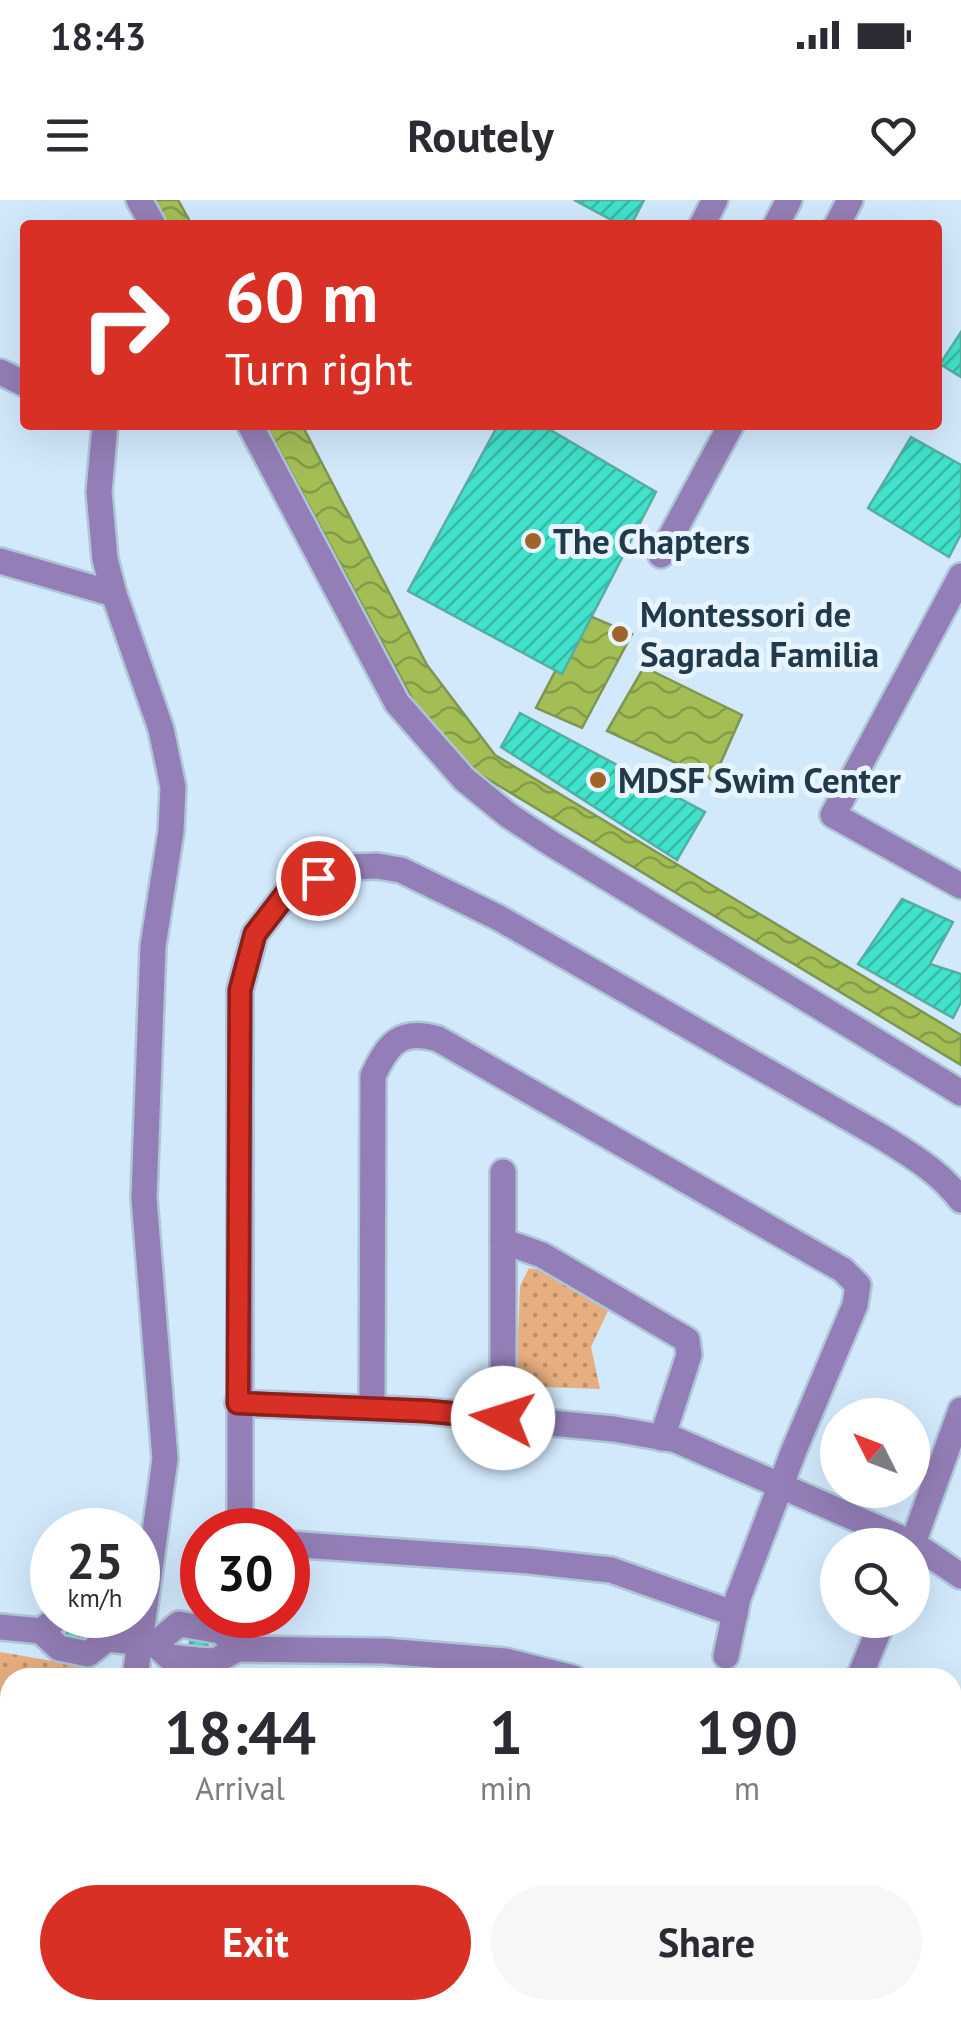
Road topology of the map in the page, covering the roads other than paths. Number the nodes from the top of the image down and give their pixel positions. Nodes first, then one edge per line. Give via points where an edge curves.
1 (105, 430) edge
2 (253, 430) edge
3 (728, 430) edge
4 (661, 555) dead end
5 (0, 561) edge
6 (961, 576) edge
7 (114, 594) junction
8 (961, 886) edge
9 (961, 1093) edge
10 (503, 1172) dead end
11 (961, 1200) edge
12 (503, 1241) junction
13 (238, 1403) junction
14 (372, 1408) junction
15 (961, 1410) edge
16 (503, 1418) junction
17 (662, 1438) junction
18 (781, 1486) junction
19 (240, 1508) edge
20 (875, 1528) edge
21 (919, 1528) edge
22 (310, 1546) edge
23 (930, 1556) edge
24 (961, 1576) edge
25 (735, 1614) junction
26 (0, 1627) edge
27 (876, 1638) edge
28 (148, 1643) junction
29 (726, 1656) dead end
30 (138, 1668) edge
31 (532, 1668) edge
32 (864, 1668) edge

1 - 7 street via 100,492
2 - 9 street via 397,703 464,778 552,844
3 - 4 street
5 - 7 street
6 - 8 street via 833,814
7 - 28 street via 161,729 173,787 153,946 144,1198 165,1459
10 - 12 street
11 - 13 street via 929,1166 882,1137 499,918 402,870 348,867 286,894 255,934 240,990
12 - 16 street
12 - 17 street via 542,1254 687,1340 689,1355
13 - 14 street
13 - 19 street
14 - 16 street
14 - 18 street via 373,1076 394,1044 420,1034 843,1270 858,1285 856,1305
15 - 21 street
16 - 17 street
17 - 18 street
18 - 20 street
18 - 25 street
22 - 25 street via 611,1570
23 - 24 street
25 - 29 street
26 - 28 street via 41,1631 59,1648 88,1654 107,1639
27 - 32 street
28 - 30 street
28 - 31 street via 179,1624 220,1631 238,1649 384,1651

